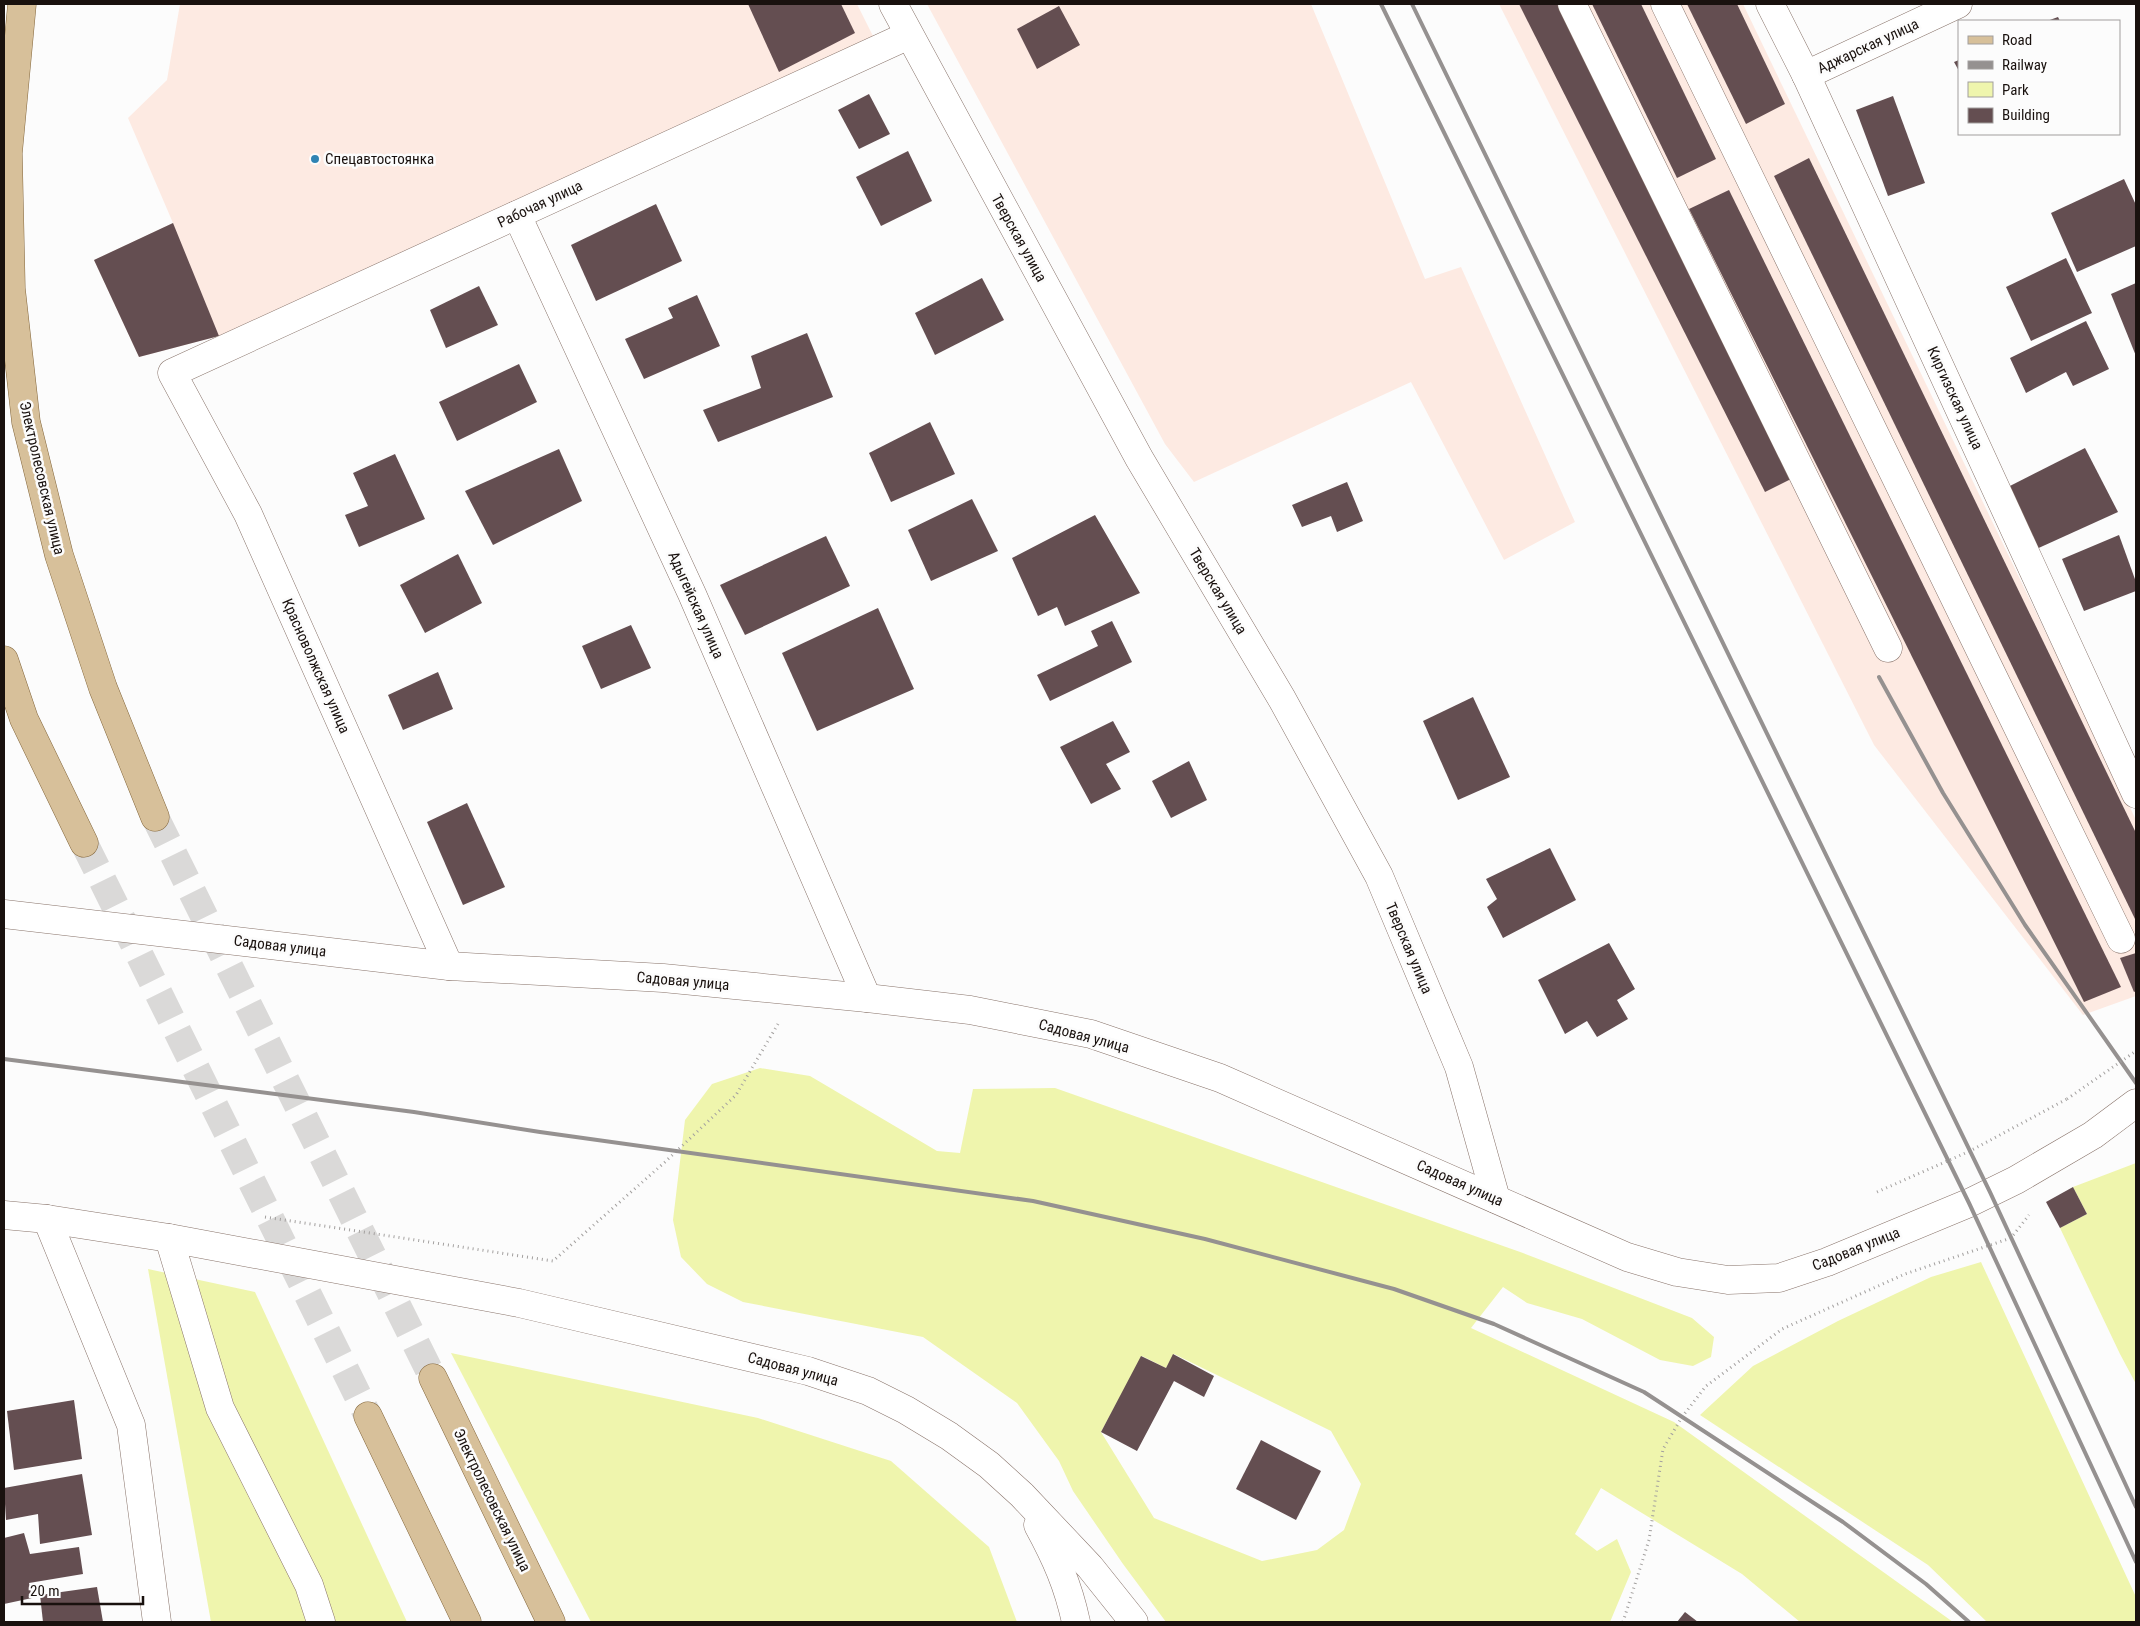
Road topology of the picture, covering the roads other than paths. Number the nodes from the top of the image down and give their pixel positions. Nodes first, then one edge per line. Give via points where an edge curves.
1 (22, 4) edge
2 (893, 4) edge
3 (1572, 4) edge
4 (1665, 4) edge
5 (1770, 4) edge
6 (1958, 4) edge
7 (909, 34) junction
8 (1806, 75) junction
9 (517, 215) junction
10 (172, 373) joint
11 (1888, 648) dead end
12 (4, 660) edge
13 (2136, 794) edge
14 (155, 817) tunnel mouth
15 (84, 843) tunnel mouth
16 (4, 914) edge
17 (2121, 940) dead end
18 (448, 966) junction
19 (867, 998) junction
20 (2136, 1103) edge
21 (1496, 1199) junction
22 (4, 1215) edge
23 (47, 1219) junction
24 (169, 1238) junction
25 (433, 1378) tunnel mouth
26 (368, 1416) tunnel mouth
27 (1022, 1495) junction
28 (158, 1622) edge
29 (321, 1622) edge
30 (466, 1622) edge
31 (551, 1622) edge
32 (1076, 1622) edge
33 (1134, 1622) edge

1 - 14 main road, Электролесовская улица via 8,153 12,289 26,422 58,556 103,688
2 - 7 street, Тверская улица
3 - 11 street
4 - 17 street
5 - 8 street, Киргизская улица
6 - 8 street, Аджарская улица
7 - 9 street, Рабочая улица
7 - 21 street, Тверская улица via 1139,458 1282,699 1379,876 1459,1067
8 - 13 street, Киргизская улица
9 - 10 street, Рабочая улица
9 - 19 street, Адыгейская улица via 692,594
10 - 18 street, Красноволжская улица via 248,514
12 - 15 main road via 24,718
16 - 18 street, Садовая улица
18 - 19 street, Садовая улица via 663,978
19 - 21 street, Садовая улица via 970,1010 1091,1034 1220,1078
20 - 21 street, Садовая улица via 2093,1135 2016,1180 1827,1262 1779,1278 1728,1280 1677,1272 1627,1257
22 - 23 street, Садовая улица
23 - 24 street, Садовая улица
23 - 28 street via 131,1425
24 - 27 street, Садовая улица via 531,1305 808,1372 868,1391 906,1410 989,1465
24 - 29 street via 220,1408 309,1585
25 - 31 main road, Электролесовская улица
26 - 30 main road
27 - 32 street, Садовая улица via 1070,1592
27 - 33 street, Садовая улица via 1090,1567

